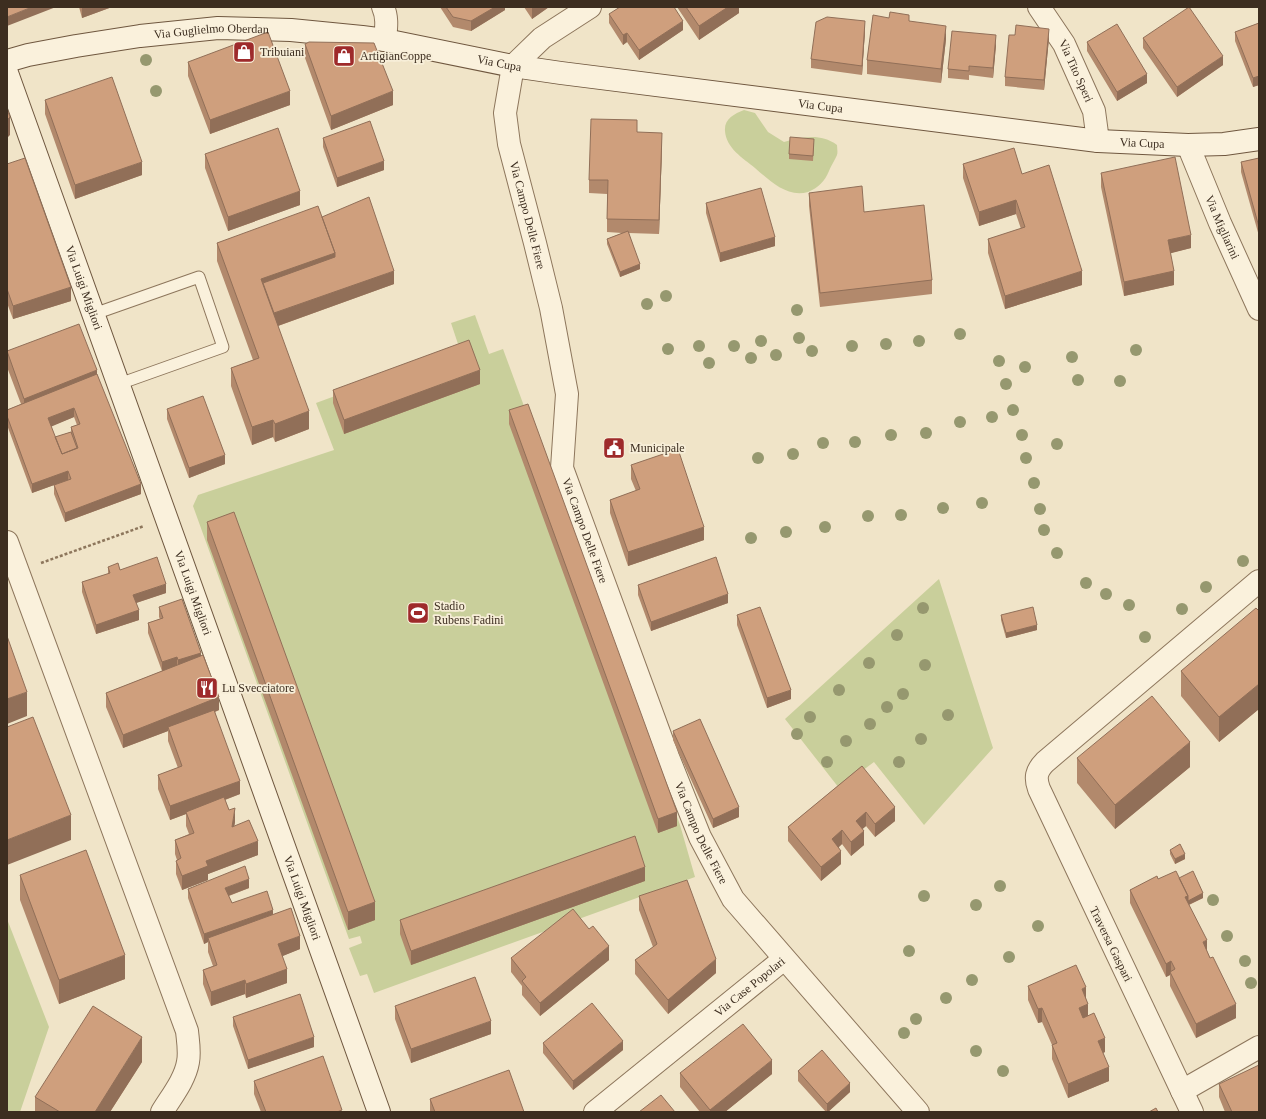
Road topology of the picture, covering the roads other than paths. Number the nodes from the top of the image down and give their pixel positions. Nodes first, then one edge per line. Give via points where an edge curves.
1 (383, 7) edge
2 (590, 7) edge
3 (1039, 7) edge
4 (385, 40) junction
5 (7, 61) edge
6 (513, 66) junction
7 (7, 73) edge
8 (1259, 139) edge
9 (1098, 141) junction
10 (1188, 145) junction
11 (1259, 309) edge
12 (94, 314) junction
13 (119, 384) junction
14 (7, 542) edge
15 (1259, 581) edge
16 (784, 959) junction
17 (1259, 1047) edge
18 (1182, 1091) junction
19 (162, 1112) edge
20 (379, 1112) edge
21 (595, 1112) edge
22 (918, 1112) edge
23 (1192, 1112) edge

1 - 4 street via 386,12
2 - 6 street via 542,38
3 - 9 street, Via Tito Speri via 1064,44 1094,111
4 - 5 street, Via Guglielmo Oberdan via 290,30 218,28 104,42
4 - 6 street, Via Cupa
6 - 9 street, Via Cupa
6 - 16 street, Via Campo Delle Fiere via 505,113 509,144 551,308 567,394 562,468 700,837 733,899
7 - 12 street, Via Luigi Migliori
8 - 10 street, Via Cupa via 1224,144
9 - 10 street, Via Cupa
10 - 11 street, Via Migliarini
12 - 13 street, Via Luigi Migliori
12 - 13 lane via 199,277 223,347
13 - 20 street, Via Luigi Migliori
14 - 19 street via 187,1031 189,1050 185,1073
15 - 18 street, Traversa Gaspari via 1050,757 1036,775 1039,790
16 - 21 street, Via Case Popolari
16 - 22 street, Via Case Popolari
17 - 18 street
18 - 23 street, Traversa Gaspari

